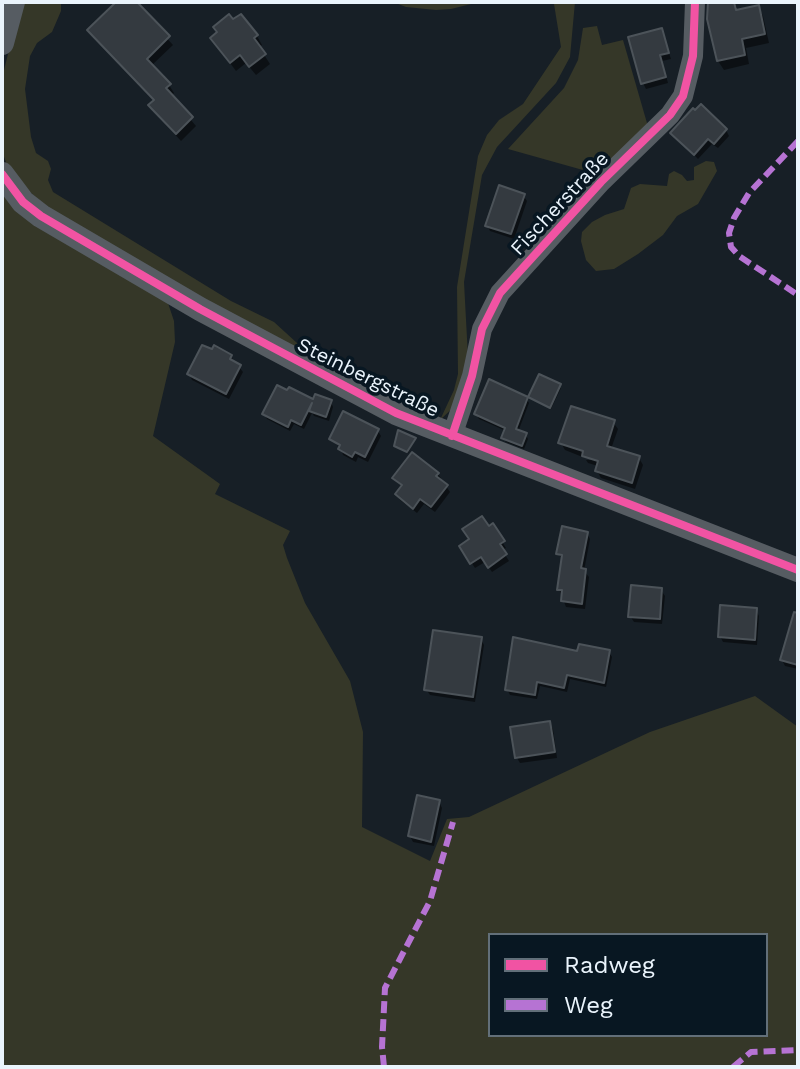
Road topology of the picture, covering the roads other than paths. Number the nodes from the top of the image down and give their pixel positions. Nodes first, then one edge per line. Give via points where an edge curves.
1 (13, 2) edge
2 (695, 2) edge
3 (2, 43) edge
4 (2, 174) edge
5 (452, 436) junction
6 (798, 570) edge

1 - 3 street
2 - 5 street, Fischerstraße via 693,56 683,96 492,304
4 - 5 street, Steinbergstraße via 41,216 200,309
5 - 6 street, Steinbergstraße

